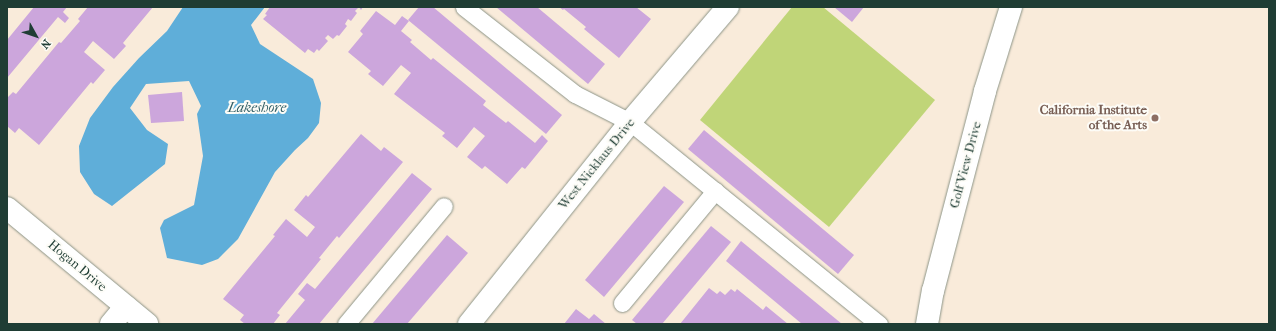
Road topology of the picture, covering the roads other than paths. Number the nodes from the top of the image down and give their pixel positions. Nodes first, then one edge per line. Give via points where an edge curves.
1 (464, 7) edge
2 (728, 7) edge
3 (1011, 7) edge
4 (630, 122) junction
5 (715, 191) junction
6 (444, 206) dead end
7 (7, 208) edge
8 (622, 303) dead end
9 (126, 306) junction
10 (111, 324) edge
11 (147, 324) edge
12 (346, 324) edge
13 (469, 324) edge
14 (879, 324) edge
15 (927, 324) edge

1 - 4 lane via 575,94
2 - 4 street, West Nicklaus Drive
3 - 15 street, Golf View Drive via 985,91 933,290
4 - 5 lane
4 - 13 street, West Nicklaus Drive
5 - 8 lane
5 - 14 lane
6 - 12 lane
7 - 9 street, Hogan Drive
9 - 10 street
9 - 11 street, Hogan Drive

